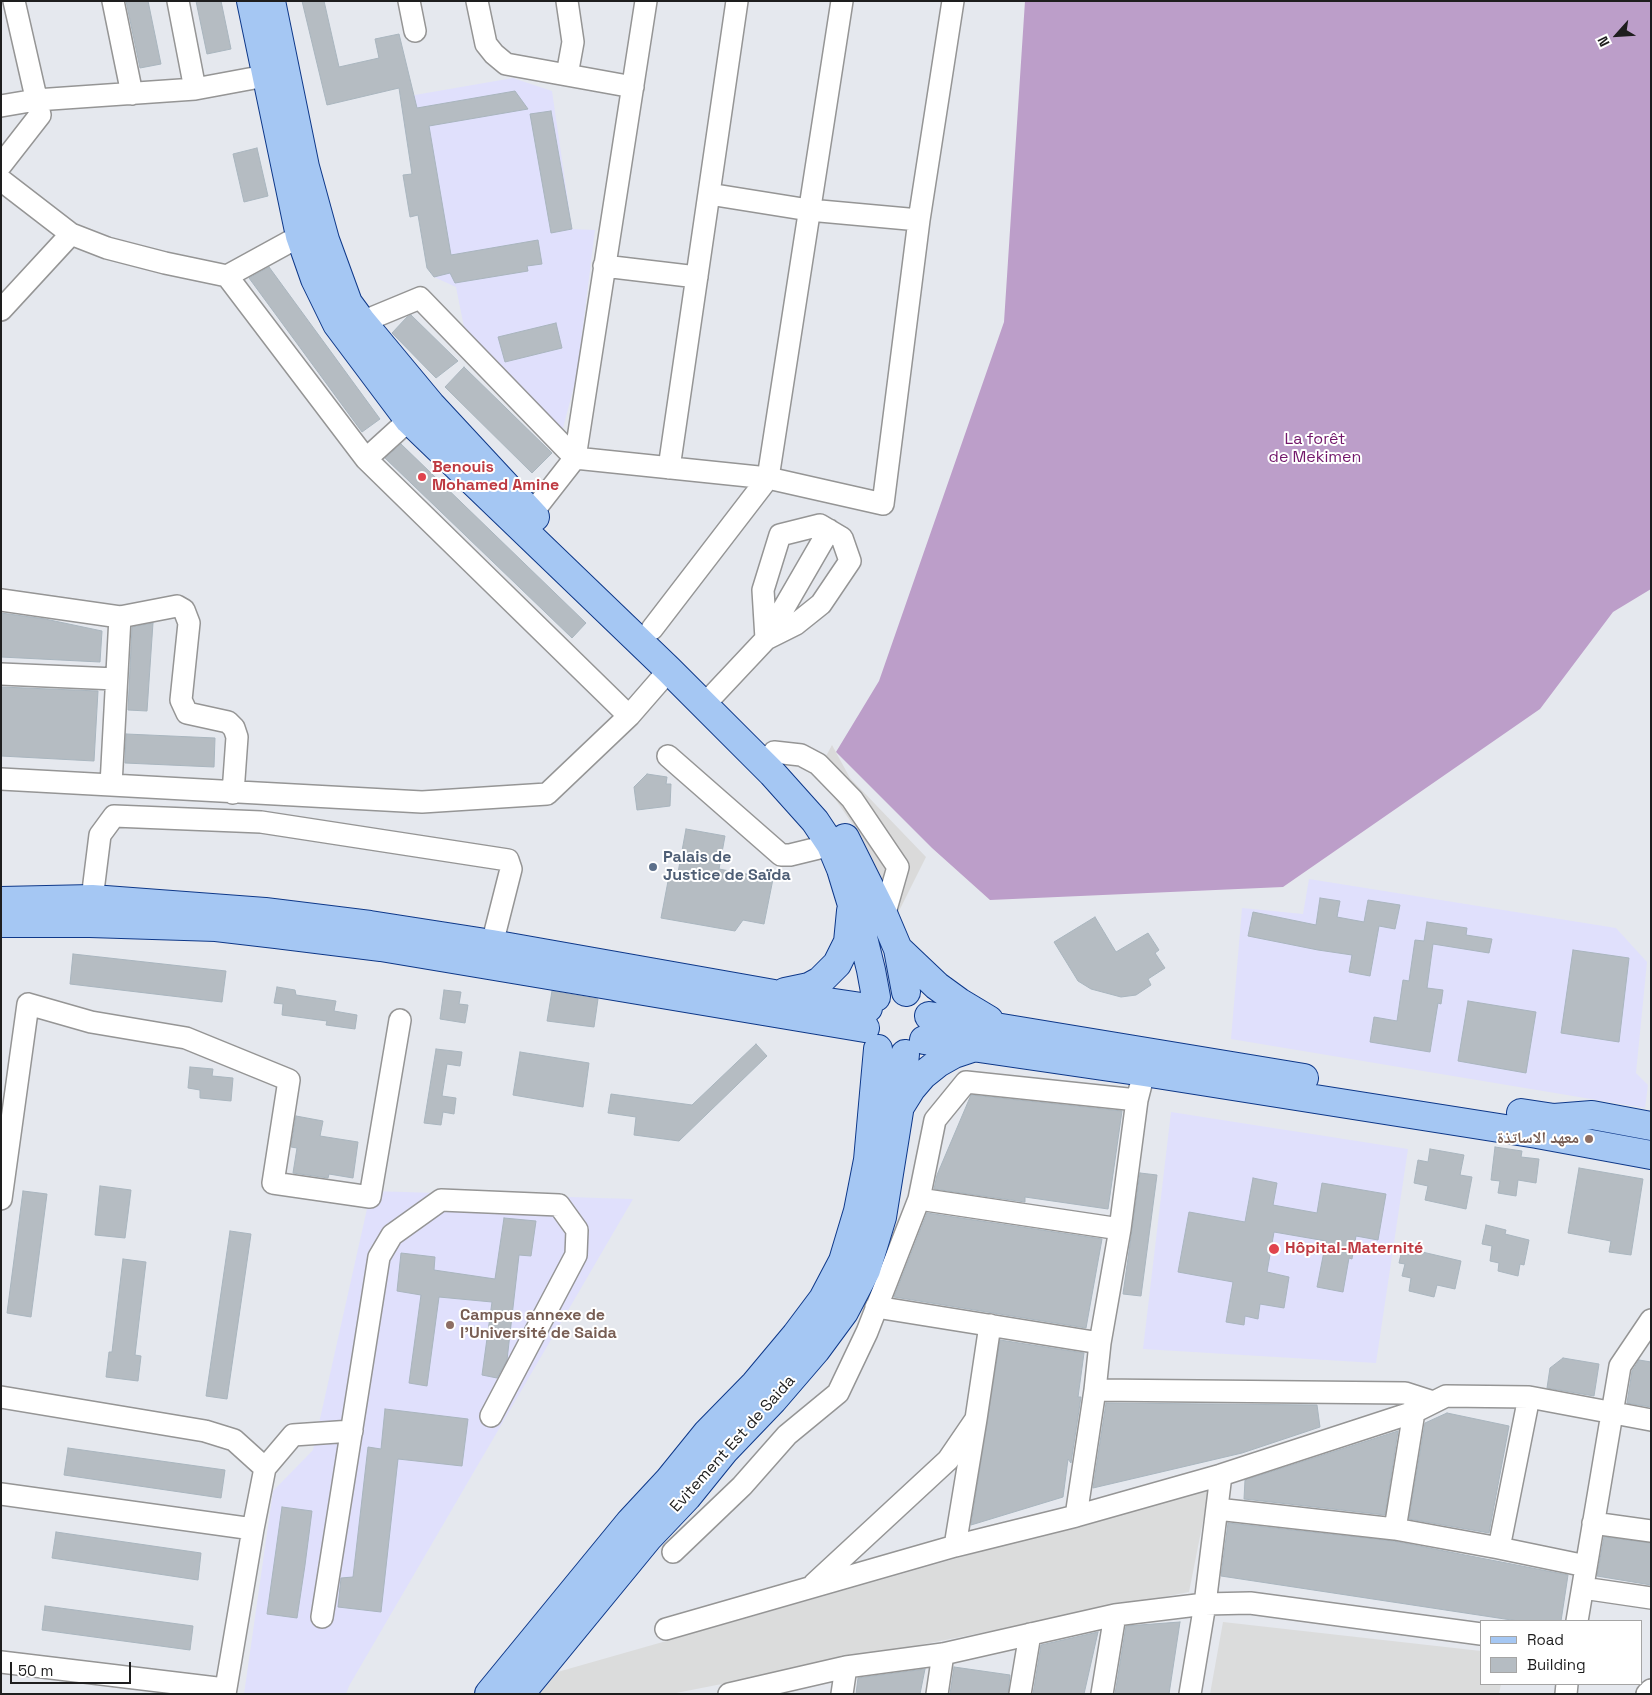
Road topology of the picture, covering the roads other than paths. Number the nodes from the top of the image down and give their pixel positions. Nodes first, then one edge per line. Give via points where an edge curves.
1 (14, 1) edge
2 (113, 1) edge
3 (178, 1) edge
4 (250, 1) edge
5 (271, 1) edge
6 (409, 1) edge
7 (477, 1) edge
8 (567, 1) edge
9 (646, 1) edge
10 (737, 1) edge
11 (842, 1) edge
12 (953, 1) edge
13 (415, 31) dead end
14 (567, 75) junction
15 (265, 76) junction
16 (634, 87) junction
17 (195, 89) junction
18 (132, 94) junction
19 (36, 100) junction
20 (1, 106) edge
21 (1, 165) edge
22 (1, 180) edge
23 (709, 194) junction
24 (809, 210) junction
25 (919, 220) junction
26 (71, 234) junction
27 (300, 236) junction
28 (604, 266) junction
29 (227, 276) junction
30 (697, 277) junction
31 (1, 310) edge
32 (362, 322) junction
33 (409, 420) junction
34 (575, 458) junction
35 (366, 459) junction
36 (669, 468) junction
37 (768, 478) junction
38 (532, 513) junction
39 (828, 530) junction
40 (1, 600) edge
41 (120, 617) junction
42 (652, 630) junction
43 (766, 639) junction
44 (669, 670) junction
45 (1, 674) edge
46 (116, 679) junction
47 (709, 699) junction
48 (629, 716) junction
49 (668, 756) dead end
50 (1, 779) edge
51 (111, 785) junction
52 (232, 793) junction
53 (831, 845) junction
54 (92, 899) junction
55 (1, 901) edge
56 (852, 905) junction
57 (1, 923) edge
58 (492, 944) junction
59 (898, 949) junction
60 (906, 992) junction
61 (774, 994) junction
62 (400, 1020) dead end
63 (872, 1021) junction
64 (1006, 1028) junction
65 (919, 1037) junction
66 (972, 1048) junction
67 (1147, 1062) junction
68 (1137, 1100) junction
69 (900, 1105) junction
70 (1545, 1126) junction
71 (1651, 1126) edge
72 (1651, 1136) edge
73 (1651, 1146) edge
74 (1651, 1155) edge
75 (1, 1199) edge
76 (919, 1199) junction
77 (1120, 1229) junction
78 (876, 1307) junction
79 (1651, 1320) edge
80 (990, 1325) junction
81 (1643, 1342) edge
82 (1100, 1343) junction
83 (1095, 1390) junction
84 (1, 1397) edge
85 (1529, 1397) junction
86 (1433, 1402) junction
87 (1414, 1412) junction
88 (1612, 1413) junction
89 (491, 1416) dead end
90 (976, 1419) junction
91 (1651, 1420) edge
92 (352, 1431) junction
93 (265, 1468) junction
94 (1220, 1475) junction
95 (1, 1494) edge
96 (1218, 1509) junction
97 (1076, 1516) junction
98 (1593, 1523) junction
99 (254, 1529) junction
100 (1395, 1529) junction
101 (1651, 1531) edge
102 (955, 1546) junction
103 (1499, 1548) junction
104 (673, 1552) dead end
105 (1586, 1566) junction
106 (811, 1588) junction
107 (1583, 1588) junction
108 (1651, 1598) edge
109 (1205, 1604) junction
110 (1115, 1615) junction
111 (322, 1617) dead end
112 (1578, 1620) edge
113 (666, 1629) dead end
114 (1030, 1634) junction
115 (1480, 1634) edge
116 (943, 1654) junction
117 (1, 1662) edge
118 (846, 1667) junction
119 (1651, 1690) edge
120 (225, 1691) edge
121 (489, 1694) edge
122 (520, 1694) edge
123 (729, 1694) edge
124 (842, 1694) edge
125 (936, 1694) edge
126 (1020, 1694) edge
127 (1102, 1694) edge
128 (1190, 1694) edge
129 (1647, 1694) edge

1 - 19 street
2 - 18 street
3 - 17 street
4 - 15 main road
5 - 32 main road via 305,166 323,231 348,303
6 - 13 street
7 - 14 street via 486,44 506,64
8 - 14 street via 573,42
9 - 16 street
10 - 23 street
11 - 24 street
12 - 25 street
14 - 16 street
15 - 17 street
15 - 27 main road
16 - 28 street
17 - 18 street
18 - 19 street
19 - 20 street
19 - 21 street via 40,115
22 - 26 street
23 - 24 street
23 - 30 street
24 - 25 street
24 - 37 street
25 - 37 street via 883,504
26 - 29 street via 107,248
26 - 31 street
27 - 29 street
27 - 33 main road via 315,279 337,324
28 - 30 street
28 - 34 street
29 - 35 street
30 - 36 street
32 - 34 street via 420,298
32 - 38 main road via 431,405
33 - 35 street
33 - 44 main road
34 - 36 street
34 - 38 street
35 - 48 street
36 - 37 street
37 - 42 street
38 - 42 main road
39 - 43 street
39 - 43 street via 820,525 780,535 763,590
39 - 43 street via 842,538 850,561 820,604 796,624
40 - 41 street
41 - 46 street
41 - 52 street via 177,606 184,610 189,623 181,700 187,713 228,722 234,728 237,737
42 - 47 main road
43 - 47 street
44 - 47 main road
44 - 48 street
45 - 46 street
46 - 51 street
47 - 53 main road via 815,821
47 - 59 main road via 794,770 826,807 848,842
48 - 52 street via 547,794 422,802
49 - 53 street via 781,855
50 - 51 street
51 - 52 street
53 - 56 main road
54 - 55 main road
54 - 58 main road via 265,912 370,924
54 - 58 street via 100,835 114,816 261,822 508,860 512,869
56 - 61 main road via 848,942 829,973 809,987
56 - 63 main road via 871,970
57 - 63 main road via 216,927 381,948
58 - 61 main road
59 - 60 main road
59 - 64 main road via 944,992
60 - 63 main road via 887,992
60 - 65 main road via 918,998 926,1010
61 - 63 main road
62 - 75 street via 370,1197 273,1183 289,1080 186,1038 91,1022 28,1004
63 - 65 main road via 888,1054
63 - 121 main road via 868,1160 858,1211 843,1261 823,1299 755,1384 707,1433 630,1522
64 - 65 main road
64 - 67 main road
65 - 66 main road
65 - 69 main road, Evitement Est de Saida
66 - 67 main road
66 - 69 main road via 938,1063 923,1075
67 - 68 street
67 - 70 main road
68 - 76 street via 966,1082 935,1120
68 - 77 street
69 - 122 main road, Evitement Est de Saida via 882,1217 866,1270 844,1312 773,1400 648,1538
70 - 71 main road via 1592,1115
70 - 72 main road
70 - 73 main road
70 - 74 main road
76 - 77 street
76 - 78 street
77 - 82 street
78 - 80 street
78 - 104 street via 838,1393 787,1435 742,1486
79 - 81 street
80 - 82 street
80 - 90 street
81 - 88 street via 1620,1366
82 - 83 street
83 - 86 street via 1405,1393
83 - 97 street
84 - 93 street via 205,1431 234,1440
85 - 86 street via 1446,1396
85 - 88 street
85 - 103 street
86 - 87 street
87 - 94 street
87 - 100 street
88 - 91 street
88 - 98 street
89 - 92 street via 576,1255 577,1230 559,1204 441,1200 392,1235 380,1256
90 - 102 street
90 - 106 street via 948,1460
92 - 93 street via 293,1436
92 - 111 street
93 - 99 street
94 - 96 street
94 - 97 street
95 - 99 street
96 - 100 street
96 - 109 street
97 - 102 street
98 - 101 street
98 - 105 street
99 - 120 street
100 - 103 street
102 - 106 street
103 - 105 street
105 - 107 street
106 - 113 street
107 - 108 street
107 - 112 street
109 - 110 street
109 - 115 street via 1250,1603
109 - 128 street
110 - 114 street
110 - 127 street
114 - 116 street
114 - 126 street
116 - 118 street
116 - 125 street
117 - 120 street
118 - 123 street
118 - 124 street
119 - 129 street

